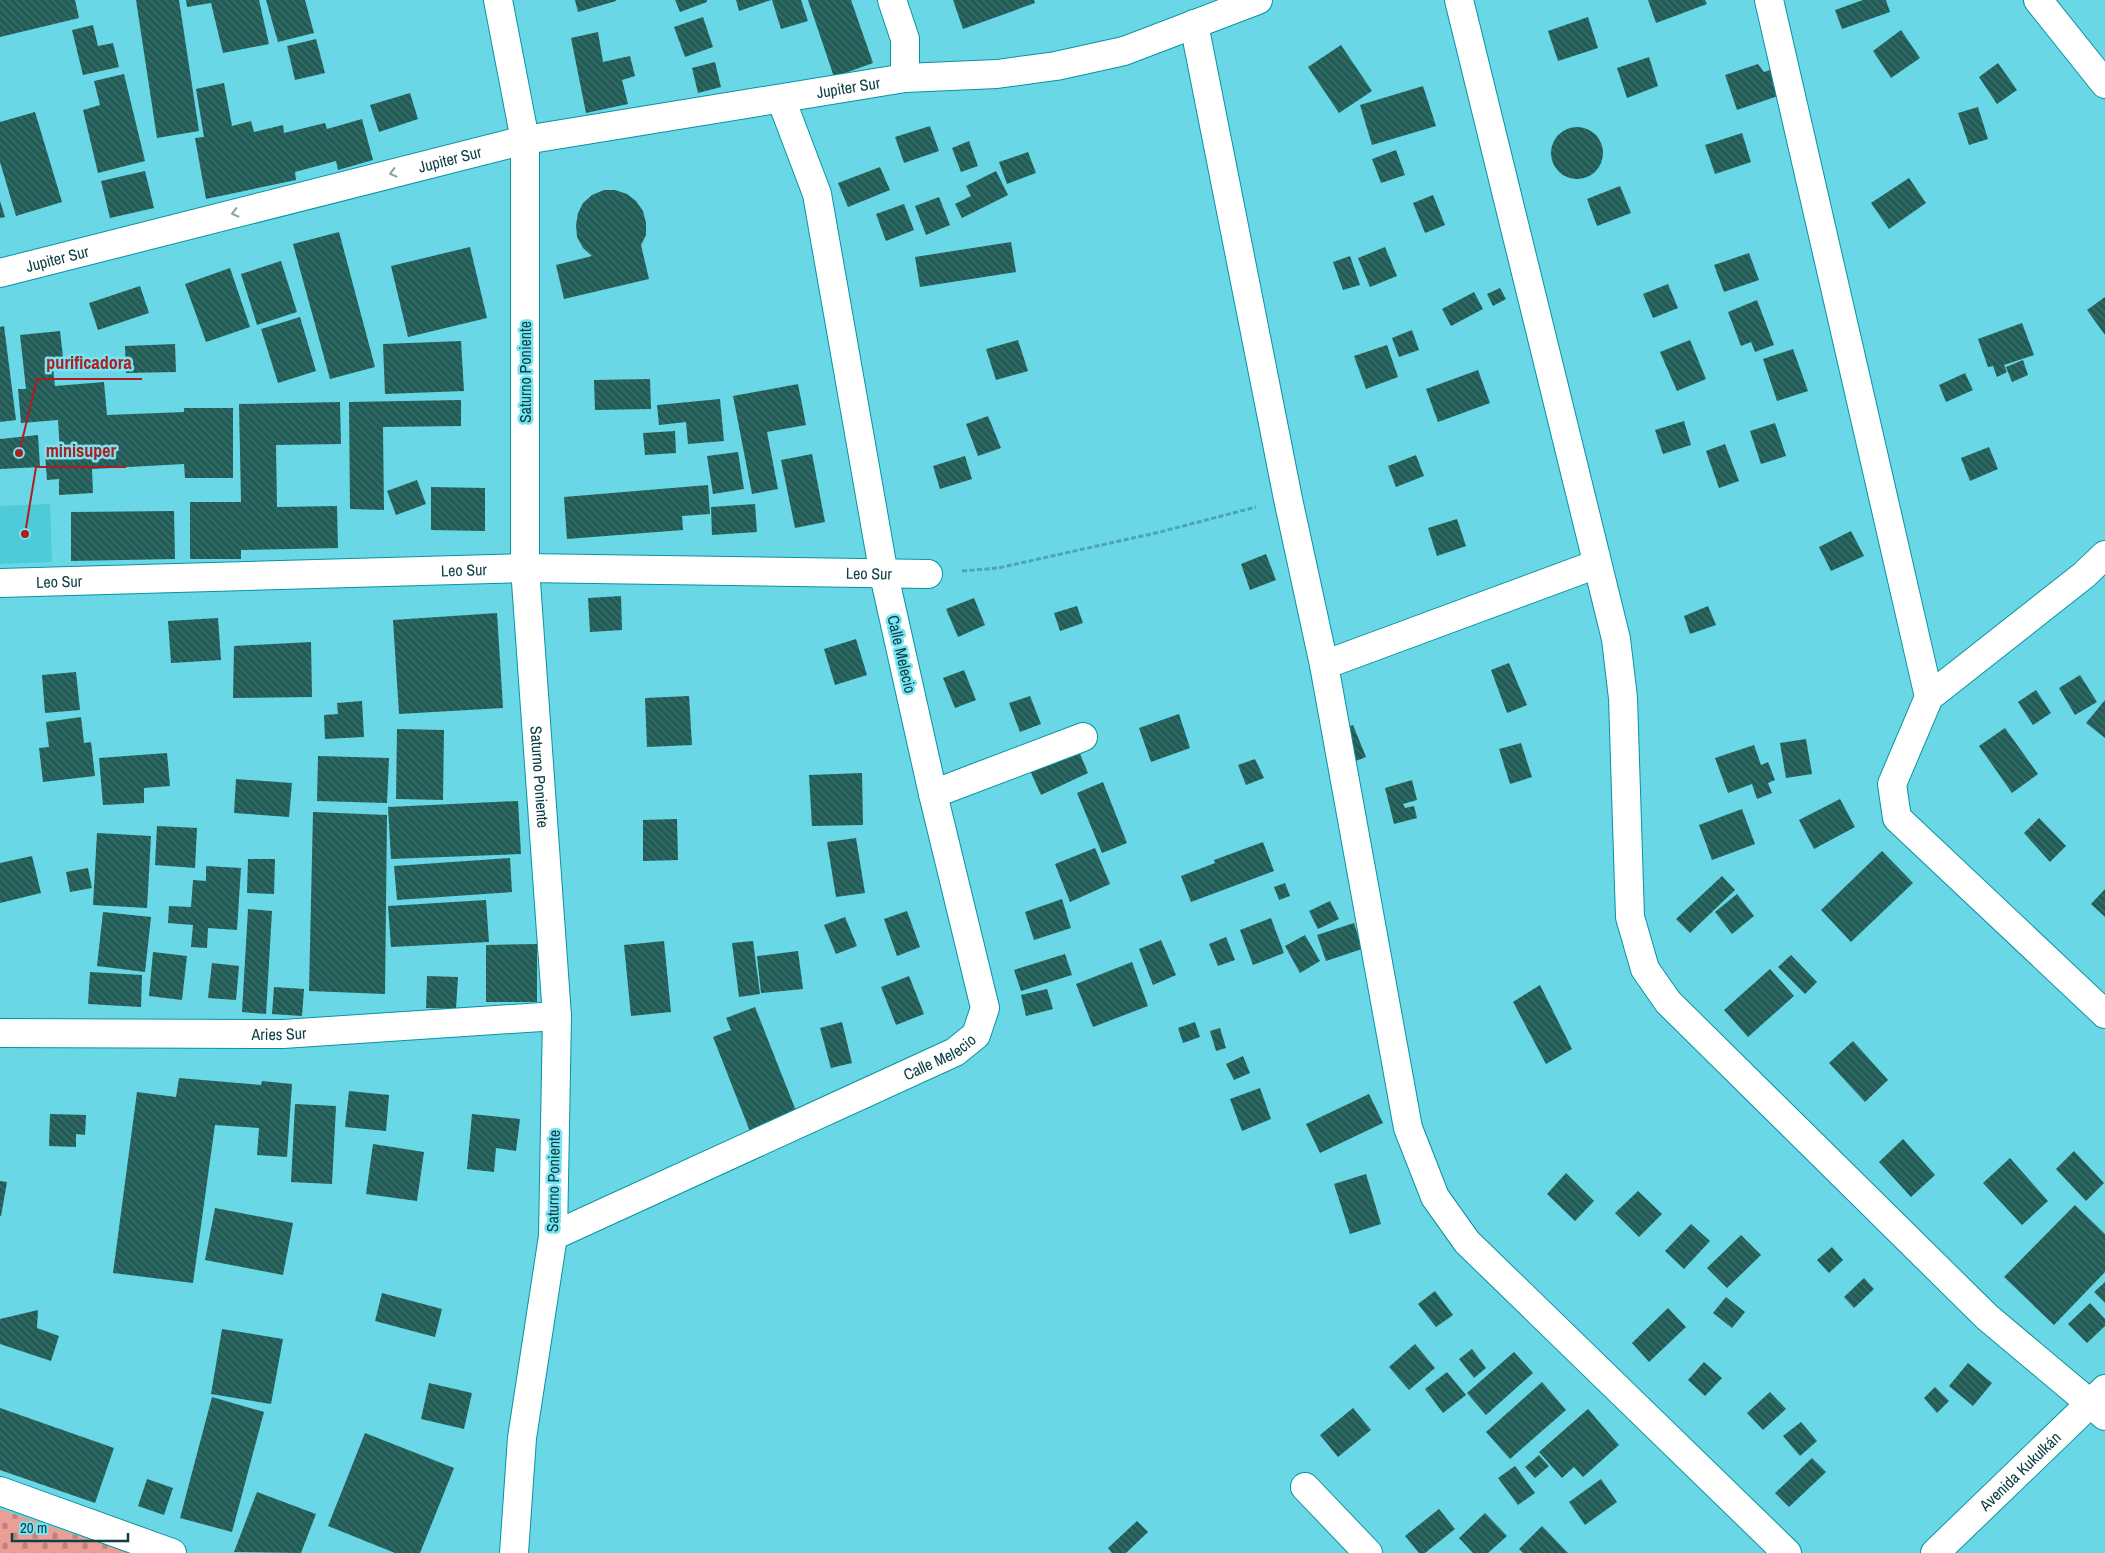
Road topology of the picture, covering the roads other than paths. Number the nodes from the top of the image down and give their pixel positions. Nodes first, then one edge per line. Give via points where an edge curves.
1 (498, 0) edge
2 (892, 0) edge
3 (1258, 0) edge
4 (1459, 0) edge
5 (1769, 0) edge
6 (2038, 0) edge
7 (1194, 24) junction
8 (905, 78) junction
9 (2105, 84) edge
10 (781, 99) junction
11 (525, 140) junction
12 (0, 273) edge
13 (2105, 555) edge
14 (1598, 564) junction
15 (525, 568) junction
16 (928, 574) road end
17 (884, 575) junction
18 (0, 583) edge
19 (1324, 665) junction
20 (1929, 697) junction
21 (1083, 737) dead end
22 (933, 794) junction
23 (2105, 1014) edge
24 (557, 1016) junction
25 (0, 1033) edge
26 (553, 1236) junction
27 (2100, 1403) edge
28 (1305, 1487) dead end
29 (0, 1490) edge
30 (172, 1553) edge
31 (514, 1553) edge
32 (1368, 1553) edge
33 (1787, 1553) edge
34 (1935, 1553) edge

1 - 11 street, Saturno Poniente
2 - 8 street via 905,39
3 - 7 street, Jupiter Sur
4 - 14 street
5 - 20 street
6 - 9 street
7 - 8 street, Jupiter Sur via 1124,51 1056,66 997,74
7 - 19 street
8 - 10 street, Jupiter Sur
10 - 11 street, Jupiter Sur
10 - 17 street, Calle Melecio via 817,194
11 -> 12 street, Jupiter Sur
11 - 15 street, Saturno Poniente
13 - 20 street
14 - 19 street
14 - 27 street via 1616,640 1624,698 1630,918 1644,969 1668,1002 1988,1317
15 - 17 street, Leo Sur
15 - 18 street, Leo Sur
15 - 24 street, Saturno Poniente
16 - 17 street, Leo Sur
17 - 22 street, Calle Melecio
19 - 33 street via 1408,1128 1435,1197 1467,1242
20 - 23 street via 1892,784 1897,818
21 - 22 street
22 - 26 street, Calle Melecio via 985,1008 976,1035 956,1052
24 - 25 street, Aries Sur via 284,1034
24 - 26 street, Saturno Poniente
26 - 31 street, Saturno Poniente via 522,1438
27 - 34 street, Avenida Kukulkán
28 - 32 street
29 - 30 street

